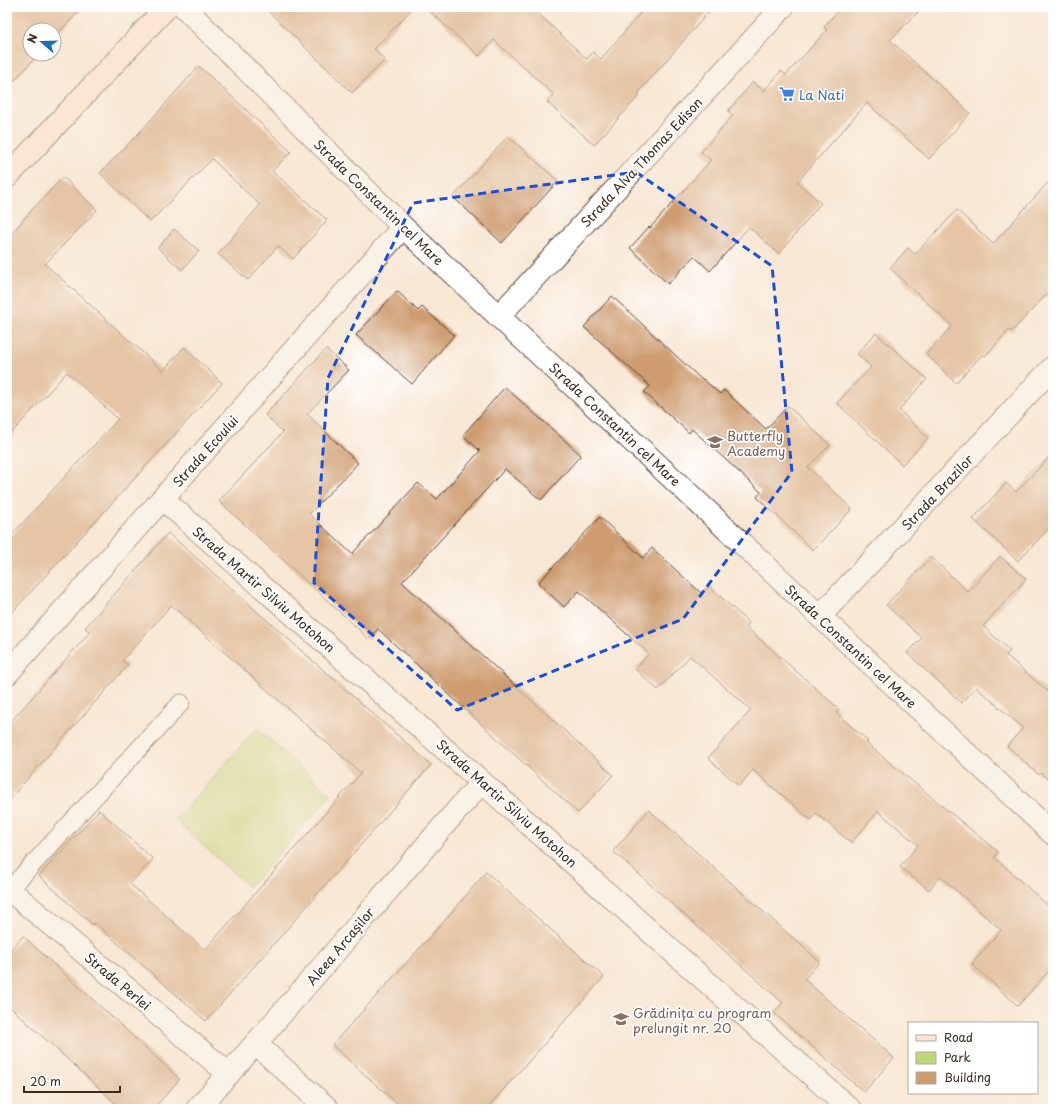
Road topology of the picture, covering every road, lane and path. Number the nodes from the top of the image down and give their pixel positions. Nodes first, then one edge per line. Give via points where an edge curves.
1 (167, 7) edge
2 (184, 7) edge
3 (783, 7) edge
4 (7, 177) edge
5 (403, 227) junction
6 (499, 316) junction
7 (1053, 368) edge
8 (163, 499) junction
9 (820, 616) junction
10 (7, 674) edge
11 (181, 703) dead end
12 (482, 782) junction
13 (1053, 834) edge
14 (8, 889) edge
15 (256, 1044) junction
16 (230, 1074) junction
17 (197, 1109) edge
18 (328, 1109) edge
19 (850, 1109) edge

1 - 4 main road
2 - 5 street, Strada Constantin cel Mare
3 - 6 street, Strada Alva Thomas Edison
5 - 6 street, Strada Constantin cel Mare
5 - 8 street, Strada Ecoului
6 - 9 street, Strada Constantin cel Mare
7 - 9 street, Strada Brazilor
8 - 10 street, Strada Ecoului
8 - 12 street, Strada Martir Silviu Motohon
9 - 13 street, Strada Constantin cel Mare
11 - 14 lane
12 - 15 street, Aleea Arcașilor
12 - 19 street, Strada Martir Silviu Motohon
14 - 16 street, Strada Perlei
15 - 16 street, Aleea Arcașilor
15 - 18 street
16 - 17 street, Aleea Arcașilor

